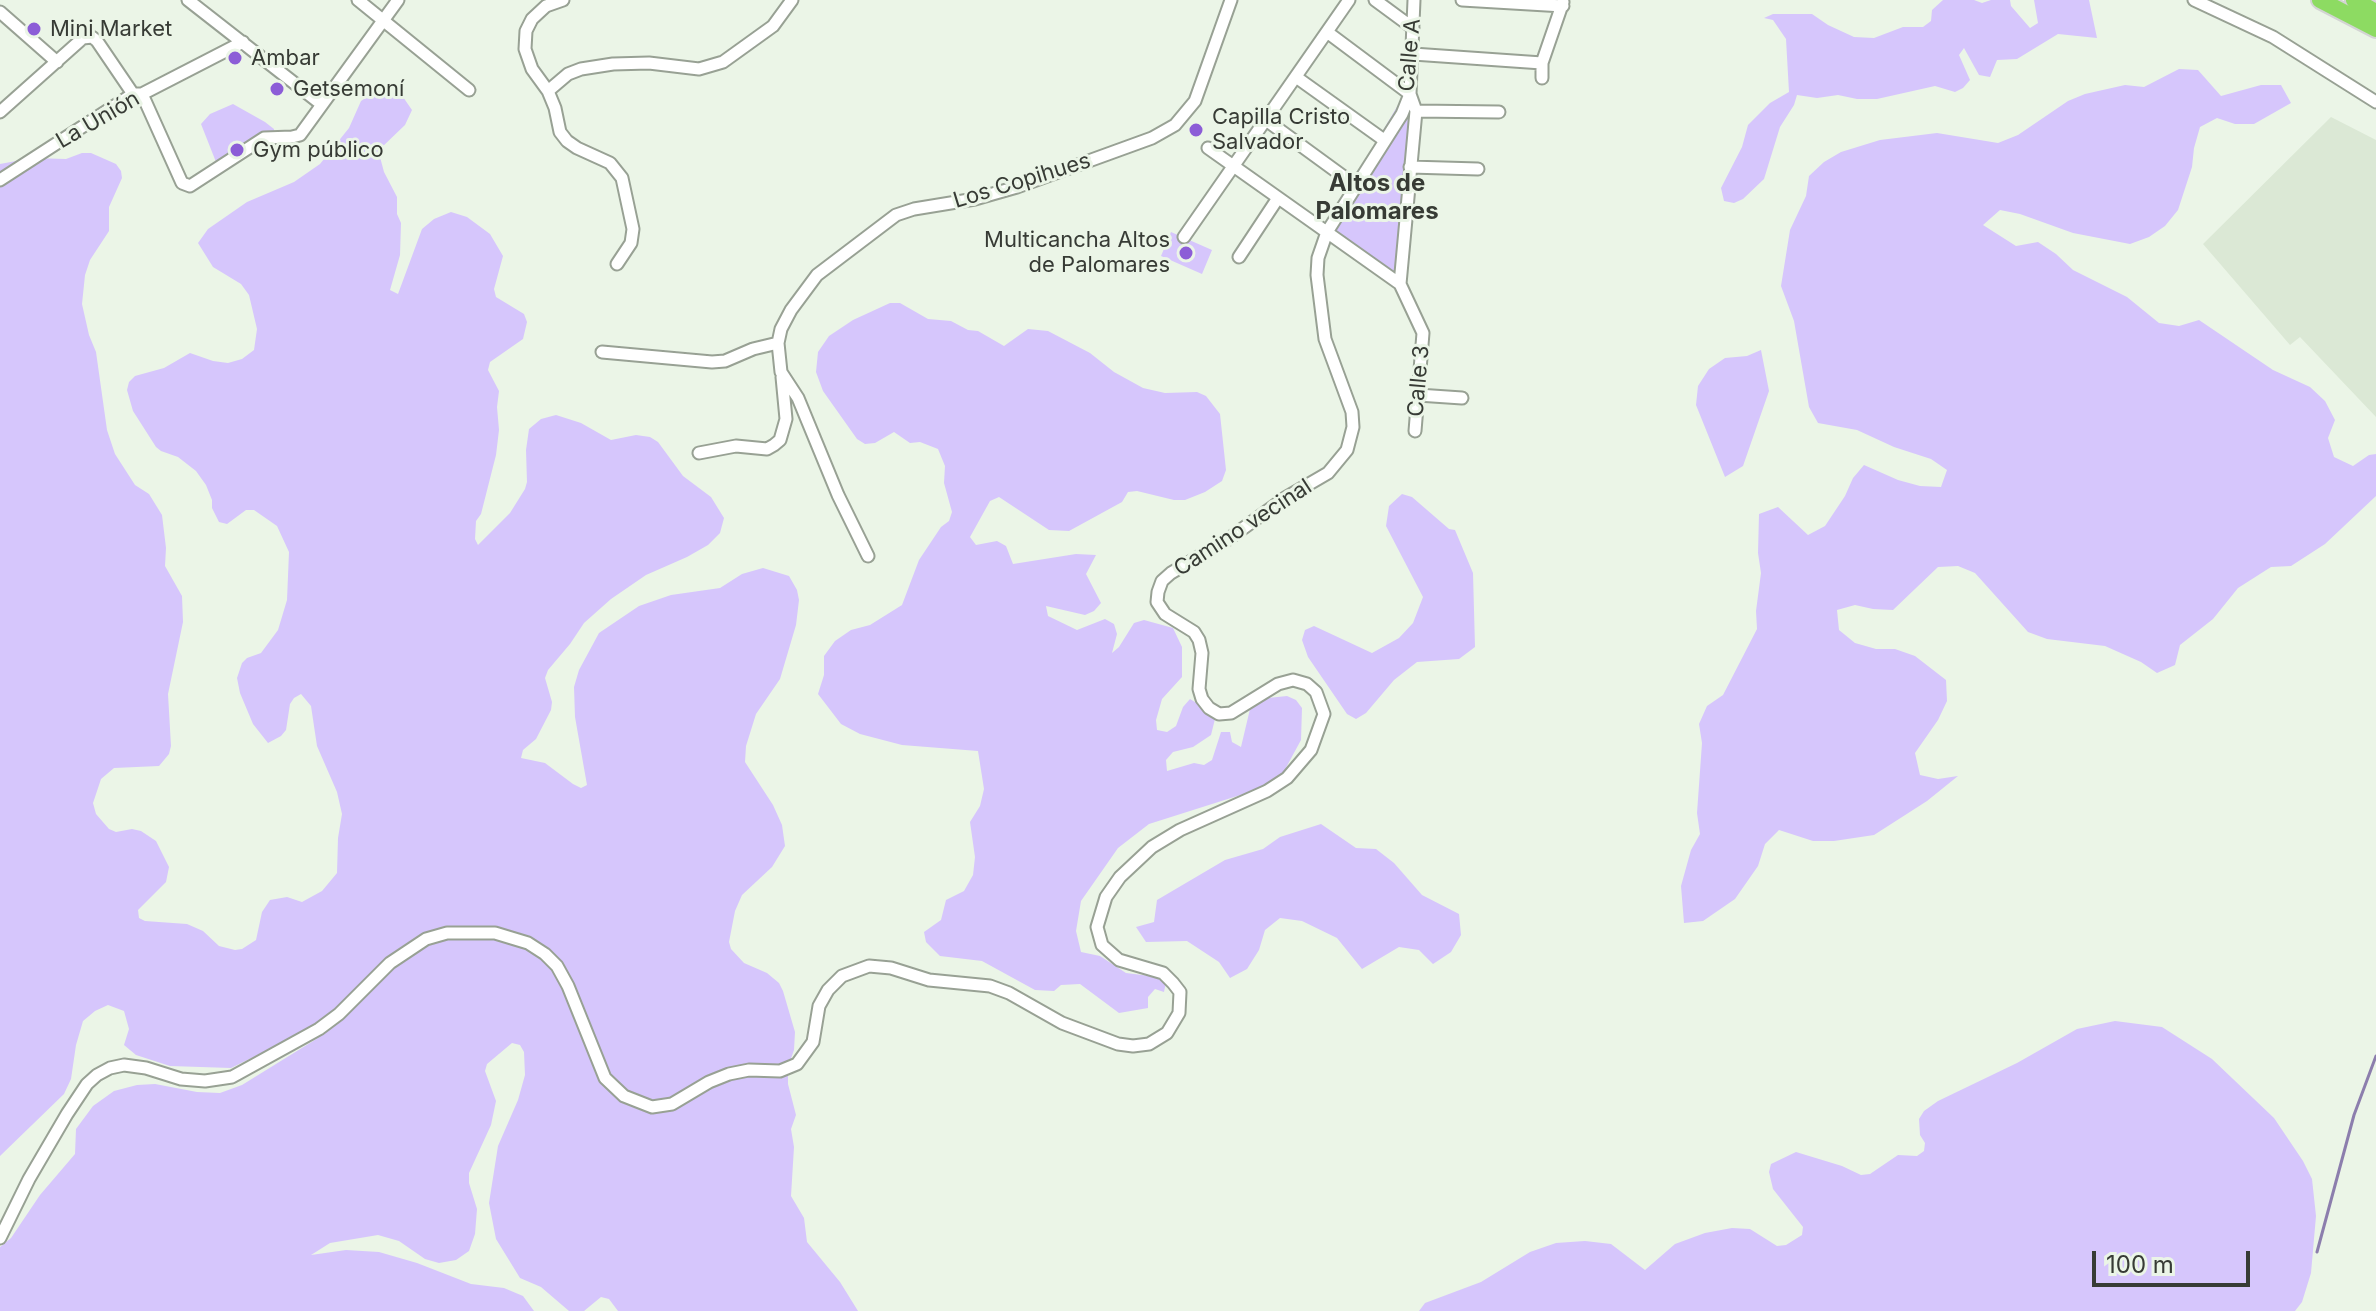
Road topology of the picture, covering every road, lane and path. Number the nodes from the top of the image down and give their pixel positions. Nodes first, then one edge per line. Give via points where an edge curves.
1 (188, 0) edge
2 (358, 0) edge
3 (398, 0) edge
4 (563, 0) edge
5 (792, 0) edge
6 (1231, 0) edge
7 (1349, 0) edge
8 (1375, 0) edge
9 (1414, 0) edge
10 (1462, 0) edge
11 (2194, 0) edge
12 (2354, 0) edge
13 (2325, 2) edge
14 (1563, 3) edge
15 (0, 12) edge
16 (2376, 12) edge
17 (383, 20) junction
18 (1413, 28) junction
19 (2376, 29) edge
20 (1327, 32) junction
21 (2376, 38) edge
22 (243, 42) junction
23 (1413, 54) junction
24 (57, 62) junction
25 (1542, 63) junction
26 (1296, 77) junction
27 (1542, 78) dead end
28 (469, 90) dead end
29 (548, 91) junction
30 (138, 94) junction
31 (1410, 94) junction
32 (2376, 102) edge
33 (321, 104) junction
34 (1416, 111) junction
35 (0, 112) edge
36 (1499, 112) dead end
37 (1266, 120) junction
38 (1384, 140) junction
39 (1208, 148) dead end
40 (1234, 166) junction
41 (1410, 167) junction
42 (1478, 169) dead end
43 (0, 180) edge
44 (1355, 185) junction
45 (1278, 198) junction
46 (1327, 232) junction
47 (1184, 237) dead end
48 (1239, 257) dead end
49 (617, 264) dead end
50 (1400, 284) junction
51 (778, 343) junction
52 (602, 352) dead end
53 (781, 372) junction
54 (1418, 395) junction
55 (1462, 398) dead end
56 (1415, 431) dead end
57 (699, 453) dead end
58 (868, 556) dead end
59 (0, 1238) edge

1 - 22 street
2 - 17 street
3 - 17 street
4 - 29 street via 546,6 526,31 532,69
5 - 29 street via 773,26 723,62 699,69 649,63 581,69
6 - 51 street, Los Copihues via 1195,101 1175,125 1017,187 896,215 810,282 784,321
7 - 20 street
8 - 18 street
9 - 18 street, Calle A
10 - 14 street
11 - 32 street via 2282,42
12 - 16 highway
13 - 19 highway
13 - 21 highway
14 - 25 street
15 - 24 street
17 - 28 street
17 - 33 street
18 - 23 street, Calle A
20 - 26 street
20 - 31 street
22 - 30 street, La Unión
22 - 33 street
23 - 25 street
23 - 31 street, Calle A
24 - 30 street via 83,38 92,37
24 - 35 street
25 - 27 street
26 - 37 street
26 - 38 street
29 - 49 street via 567,141 610,163 622,178 633,229 631,243
30 - 33 street via 182,183 190,186 264,138 300,135
30 - 43 street, La Unión
31 - 34 street
31 - 38 street, Calle A
34 - 36 street
34 - 41 street
37 - 40 street
37 - 44 street
38 - 44 street, Calle A
39 - 40 street, Calle 3
40 - 45 street, Calle 3
40 - 47 street
41 - 42 street
41 - 50 street
44 - 46 street, Calle A
45 - 46 street, Calle 3
45 - 48 street
46 - 50 street, Calle 3
46 - 59 street, Camino vecinal via 1317,275 1329,353 1352,412 1347,450 1328,473 1166,577 1159,587 1159,606 1199,640 1199,689 1205,704 1225,714 1293,680 1316,692 1323,719 1311,750 1287,778 1163,839 1129,867 1106,897 1097,927 1107,952 1163,973 1180,992 1177,1019 1163,1037 1141,1045 1118,1044 990,986 929,980 869,966 842,976 828,990 819,1006 813,1042 797,1064 780,1071 729,1074 672,1104 652,1107 624,1096 605,1078 568,986 545,954 495,933 447,933 426,939 390,963 319,1029 232,1077 213,1082 181,1079 124,1065 97,1075 67,1114
50 - 54 street, Calle 3 via 1423,333
51 - 52 street via 725,361
51 - 53 street, Los Copihues
53 - 57 street via 786,419 780,440 767,449 736,446
53 - 58 street, Los Copihues via 798,398
54 - 55 street
54 - 56 street, Calle 3

